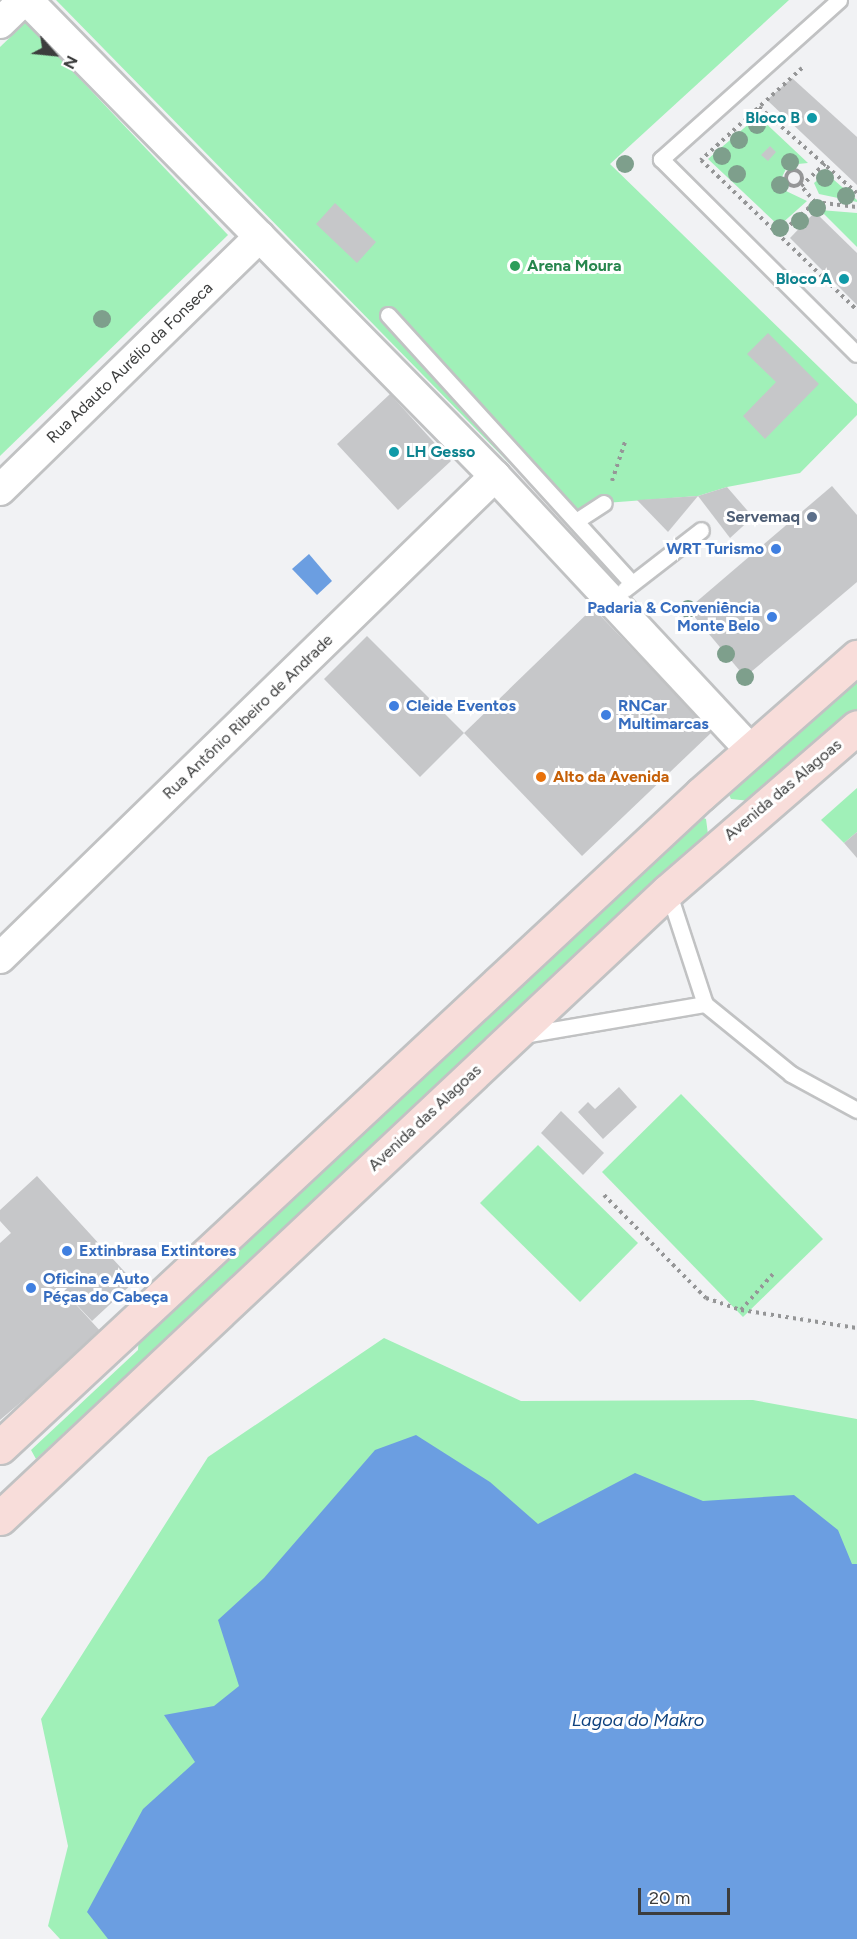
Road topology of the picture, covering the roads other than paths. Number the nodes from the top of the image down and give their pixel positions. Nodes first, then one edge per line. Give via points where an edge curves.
1 (26, 0) edge
2 (839, 0) edge
3 (0, 23) edge
4 (260, 236) junction
5 (388, 315) dead end
6 (857, 354) edge
7 (495, 476) junction
8 (0, 490) edge
9 (604, 503) road end
10 (576, 521) junction
11 (701, 530) dead end
12 (623, 591) junction
13 (857, 657) edge
14 (857, 727) edge
15 (750, 749) junction
16 (701, 794) junction
17 (733, 832) junction
18 (668, 891) junction
19 (0, 958) edge
20 (705, 1004) junction
21 (511, 1037) junction
22 (857, 1110) edge
23 (118, 1337) junction
24 (0, 1447) edge
25 (25, 1493) junction
26 (0, 1518) edge

1 - 3 street
1 - 4 street
2 - 6 lane via 661,159
4 - 7 street
4 - 8 street, Rua Adauto Aurélio da Fonseca
5 - 10 lane
7 - 12 street
7 - 19 street, Rua Antônio Ribeiro de Andrade
9 - 10 lane
10 - 12 lane
11 - 12 lane
12 - 15 street
13 - 15 main road
14 - 17 main road, Avenida das Alagoas
15 - 16 main road
16 - 17 main road
16 - 23 main road
17 - 18 main road, Avenida das Alagoas
18 - 20 lane
18 - 21 main road, Avenida das Alagoas
20 - 21 lane
20 - 22 lane via 791,1074
21 - 25 main road, Avenida das Alagoas
23 - 24 main road
23 - 25 main road via 102,1372 13,1458 12,1476
25 - 26 main road, Avenida das Alagoas

